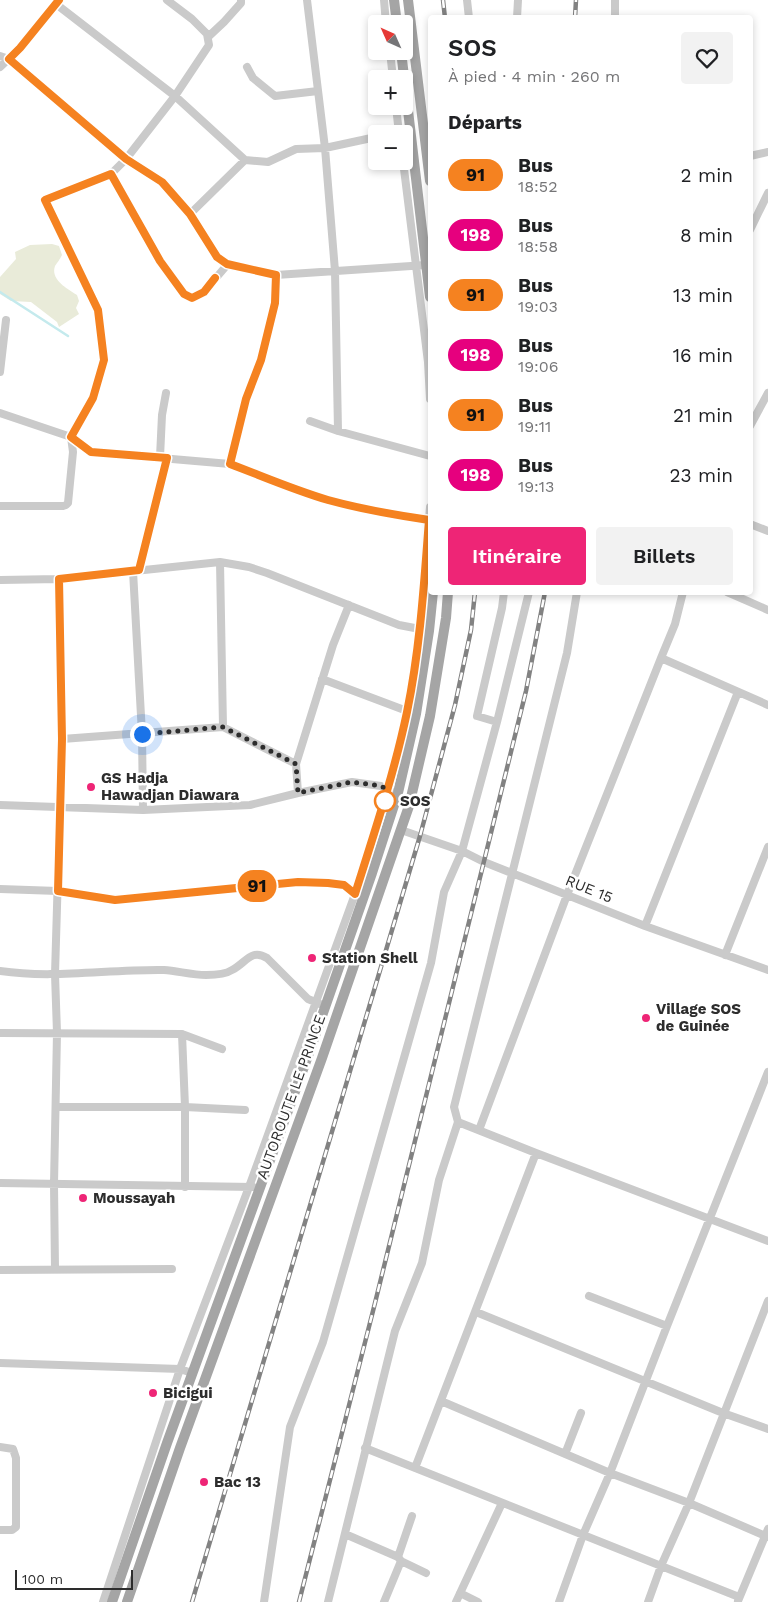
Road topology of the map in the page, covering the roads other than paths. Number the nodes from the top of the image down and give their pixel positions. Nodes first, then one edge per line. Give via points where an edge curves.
1 (167, 0) edge
2 (241, 0) edge
3 (307, 0) edge
4 (384, 0) edge
5 (394, 0) edge
6 (408, 0) edge
7 (467, 0) edge
8 (518, 0) edge
9 (615, 0) edge
10 (58, 2) edge
11 (385, 15) edge
12 (396, 15) edge
13 (469, 15) edge
14 (517, 15) edge
15 (615, 15) edge
16 (208, 37) junction
17 (0, 56) edge
18 (9, 59) junction
19 (402, 60) edge
20 (0, 67) edge
21 (247, 67) dead end
22 (318, 91) junction
23 (175, 96) junction
24 (409, 125) edge
25 (368, 139) edge
26 (325, 148) junction
27 (768, 152) edge
28 (753, 155) edge
29 (126, 159) junction
30 (245, 160) junction
31 (428, 165) edge
32 (413, 168) edge
33 (405, 170) edge
34 (111, 174) junction
35 (768, 193) edge
36 (190, 214) junction
37 (753, 224) edge
38 (227, 264) junction
39 (421, 266) junction
40 (335, 271) junction
41 (276, 275) junction
42 (428, 290) edge
43 (6, 320) dead end
44 (428, 362) edge
45 (0, 372) edge
46 (166, 393) dead end
47 (768, 393) edge
48 (0, 413) edge
49 (753, 420) edge
50 (310, 421) dead end
51 (338, 431) junction
52 (71, 437) junction
53 (428, 455) edge
54 (163, 458) junction
55 (230, 464) junction
56 (0, 506) edge
57 (428, 520) edge
58 (753, 525) edge
59 (768, 531) edge
60 (220, 562) junction
61 (428, 564) edge
62 (136, 571) junction
63 (59, 579) junction
64 (0, 580) edge
65 (432, 595) edge
66 (448, 595) edge
67 (504, 595) edge
68 (528, 595) edge
69 (577, 595) edge
70 (682, 595) edge
71 (734, 595) edge
72 (349, 605) junction
73 (768, 610) edge
74 (425, 630) junction
75 (660, 658) junction
76 (322, 679) junction
77 (738, 692) junction
78 (768, 705) edge
79 (407, 711) junction
80 (497, 722) junction
81 (223, 727) junction
82 (142, 734) junction
83 (62, 739) junction
84 (296, 764) junction
85 (393, 791) junction
86 (298, 793) junction
87 (0, 805) edge
88 (60, 806) junction
89 (143, 810) junction
90 (401, 830) junction
91 (768, 846) edge
92 (462, 851) junction
93 (512, 873) junction
94 (0, 889) edge
95 (58, 891) junction
96 (360, 895) junction
97 (567, 895) junction
98 (645, 926) junction
99 (725, 955) junction
100 (768, 970) edge
101 (0, 971) edge
102 (54, 974) junction
103 (321, 1004) junction
104 (0, 1033) edge
105 (58, 1033) junction
106 (182, 1034) junction
107 (222, 1049) dead end
108 (768, 1072) edge
109 (57, 1107) junction
110 (185, 1107) junction
111 (246, 1110) dead end
112 (458, 1122) junction
113 (479, 1130) junction
114 (536, 1153) junction
115 (0, 1183) edge
116 (54, 1184) junction
117 (185, 1187) junction
118 (255, 1187) junction
119 (710, 1218) junction
120 (768, 1241) edge
121 (55, 1269) junction
122 (172, 1269) dead end
123 (0, 1270) edge
124 (589, 1296) dead end
125 (768, 1301) edge
126 (476, 1312) junction
127 (667, 1326) junction
128 (0, 1363) edge
129 (180, 1369) junction
130 (192, 1373) junction
131 (646, 1381) junction
132 (441, 1401) junction
133 (581, 1413) dead end
134 (723, 1413) junction
135 (768, 1429) edge
136 (0, 1447) edge
137 (366, 1448) junction
138 (565, 1454) junction
139 (415, 1468) junction
140 (610, 1473) junction
141 (502, 1503) junction
142 (688, 1504) junction
143 (412, 1516) dead end
144 (0, 1530) edge
145 (344, 1534) junction
146 (767, 1534) edge
147 (583, 1535) junction
148 (400, 1559) junction
149 (661, 1566) junction
150 (426, 1573) dead end
151 (460, 1593) junction
152 (738, 1600) edge
153 (103, 1602) edge
154 (112, 1602) edge
155 (127, 1602) edge
156 (264, 1602) edge
157 (328, 1602) edge
158 (384, 1602) edge
159 (456, 1602) edge
160 (478, 1602) edge
161 (559, 1602) edge
162 (648, 1602) edge

1 - 16 street via 192,19
2 - 16 street
3 - 22 street
4 - 11 street
5 - 12 main road
6 - 31 main road
7 - 13 street
8 - 14 street
9 - 15 street
10 - 18 street
10 - 23 street
16 - 23 street via 209,44
17 - 18 street
18 - 20 street
18 - 29 street
19 - 24 main road
21 - 22 street via 253,78 275,96
22 - 26 street
23 - 29 street
23 - 30 street
25 - 26 street
26 - 30 street via 296,149 268,162
26 - 40 street
27 - 28 street
29 - 34 street
29 - 36 street via 162,182
30 - 36 street
32 - 39 main road
33 - 39 street
34 - 38 street via 160,261 184,294 192,298 204,292
34 - 52 street via 45,200 98,310 104,360 93,398
35 - 37 street
36 - 38 street via 217,257
38 - 41 street
39 - 40 street
39 - 42 main road
39 - 44 street
40 - 41 street
40 - 51 street
41 - 55 street via 275,303
43 - 45 street
46 - 54 street via 162,415
47 - 49 street
48 - 52 street
50 - 51 street
51 - 53 street
52 - 54 street via 91,452
52 - 56 street via 73,452 66,505
54 - 55 street
54 - 62 street
55 - 57 street via 328,500
58 - 59 street
60 - 62 street
60 - 72 street via 268,573
60 - 81 street
61 - 74 street
62 - 63 street
62 - 82 street
63 - 64 street
63 - 83 street
65 - 74 main road, AUTOROUTE LE PRINCE
66 - 90 main road, AUTOROUTE LE PRINCE via 430,716
67 - 80 street via 477,716
68 - 80 street
69 - 93 street via 567,653
70 - 75 street via 675,624
71 - 73 street
72 - 74 street via 399,625
72 - 76 street
74 - 79 street
74 - 85 main road, AUTOROUTE LE PRINCE via 416,714
75 - 77 street
75 - 97 street
76 - 79 street
76 - 84 street
77 - 78 street
77 - 98 street
79 - 85 street
80 - 92 street
81 - 82 street
81 - 84 street
82 - 83 street
82 - 89 street
83 - 88 street
84 - 86 street
85 - 86 street via 352,782
85 - 96 main road, AUTOROUTE LE PRINCE
86 - 89 street via 250,805
87 - 88 street
88 - 89 street
88 - 95 street
90 - 92 street, RUE 15
90 - 155 main road, AUTOROUTE LE PRINCE
91 - 99 street
92 - 93 street, RUE 15
92 - 156 street via 444,892 431,964 323,1342 290,1427
93 - 97 street, RUE 15
93 - 112 street via 454,1107
94 - 95 street
95 - 96 street via 115,900 298,882 344,885
95 - 102 street
96 - 103 main road, AUTOROUTE LE PRINCE
97 - 98 street, RUE 15
97 - 113 street
98 - 99 street, RUE 15
99 - 100 street, RUE 15
101 - 102 street
102 - 103 street via 165,970 206,975 231,971 252,955 260,954 308,999
102 - 105 street
103 - 118 main road, AUTOROUTE LE PRINCE
104 - 105 street
105 - 106 street
105 - 109 street
106 - 107 street
106 - 110 street
108 - 119 street
109 - 110 street
109 - 116 street
110 - 111 street
110 - 117 street
112 - 113 street
112 - 137 street via 439,1180 422,1263 395,1331
113 - 114 street
114 - 119 street
114 - 126 street
115 - 116 street
116 - 117 street
116 - 121 street
117 - 118 street
118 - 129 street
118 - 130 main road, AUTOROUTE LE PRINCE
119 - 120 street
119 - 127 street
121 - 122 street
121 - 123 street
124 - 127 street
125 - 134 street
126 - 131 street
126 - 132 street
127 - 131 street
128 - 129 street
129 - 130 street
129 - 153 street
130 - 154 main road, AUTOROUTE LE PRINCE
131 - 134 street
131 - 140 street
132 - 138 street
132 - 139 street
133 - 138 street
134 - 135 street
134 - 142 street
136 - 144 street via 13,1449 16,1458 16,1527
137 - 139 street
137 - 145 street
138 - 140 street
139 - 141 street
140 - 142 street
140 - 147 street
141 - 147 street
141 - 151 street
142 - 146 street
142 - 149 street
143 - 148 street
145 - 148 street
145 - 157 street
146 - 152 street
147 - 149 street
147 - 161 street
148 - 150 street
148 - 158 street
149 - 152 street
149 - 162 street
151 - 159 street
151 - 160 street

